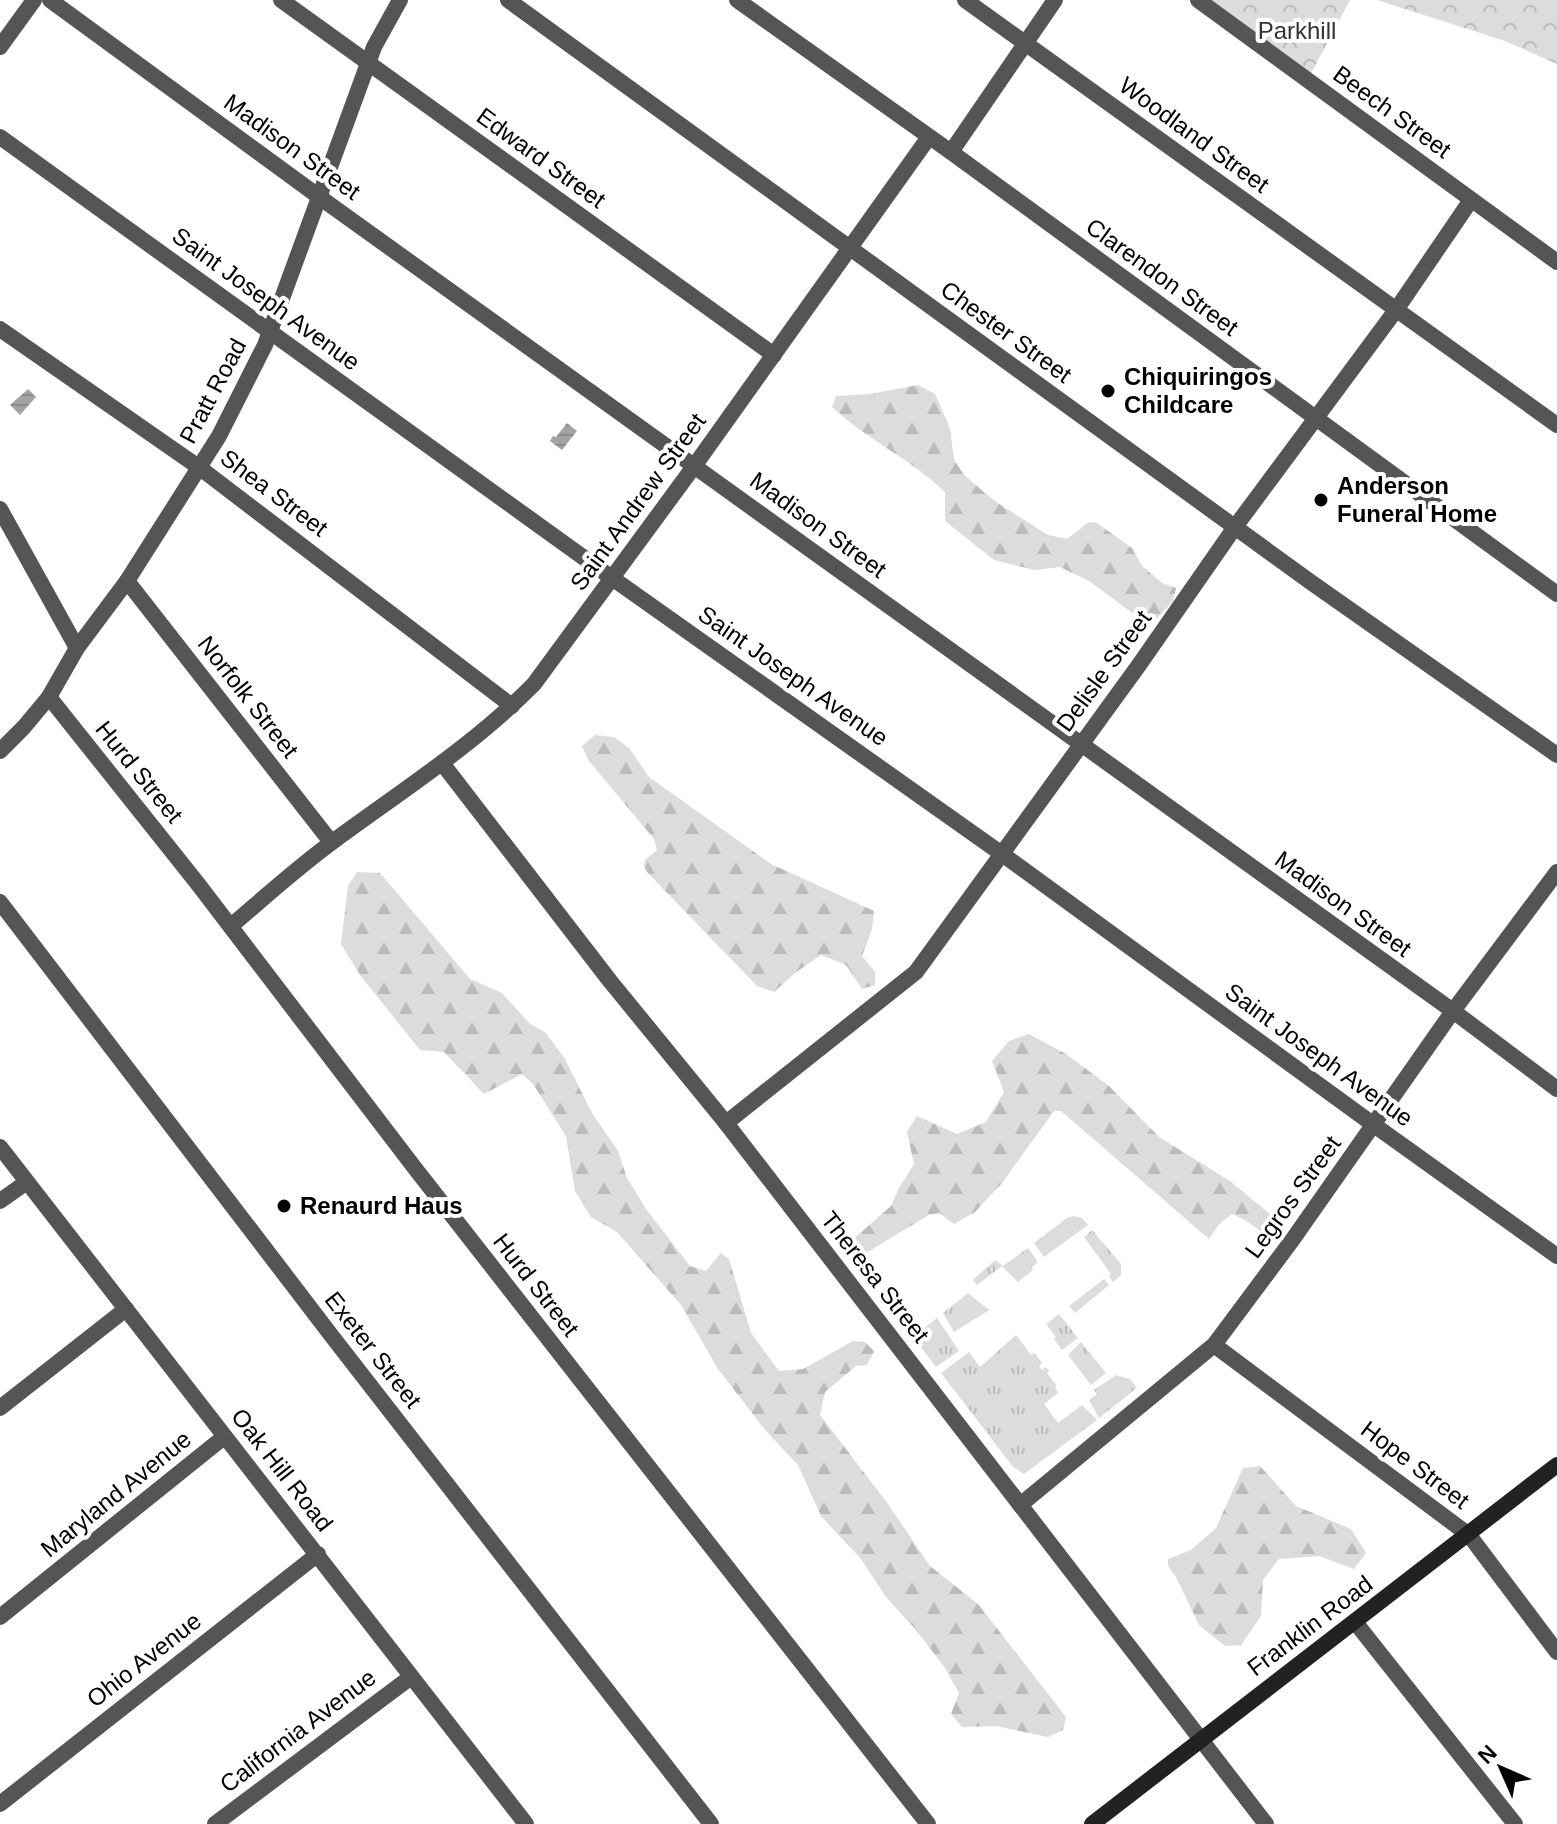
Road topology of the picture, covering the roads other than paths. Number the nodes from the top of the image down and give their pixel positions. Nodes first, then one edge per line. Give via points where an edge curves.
1 (34, 0) edge
2 (50, 0) edge
3 (281, 0) edge
4 (400, 0) edge
5 (508, 0) edge
6 (737, 0) edge
7 (965, 0) edge
8 (1055, 0) edge
9 (1198, 0) edge
10 (1024, 43) junction
11 (0, 47) edge
12 (368, 62) junction
13 (0, 137) edge
14 (929, 137) junction
15 (951, 152) junction
16 (320, 197) junction
17 (1471, 200) junction
18 (850, 247) junction
19 (1557, 262) edge
20 (1396, 310) junction
21 (0, 329) edge
22 (270, 331) junction
23 (774, 355) junction
24 (1315, 419) junction
25 (1557, 425) edge
26 (695, 465) junction
27 (200, 468) junction
28 (0, 509) edge
29 (1235, 527) junction
30 (612, 578) junction
31 (127, 581) junction
32 (1557, 594) edge
33 (77, 648) junction
34 (49, 697) junction
35 (512, 706) junction
36 (1082, 744) junction
37 (0, 751) edge
38 (1557, 755) edge
39 (442, 763) junction
40 (331, 842) junction
41 (1002, 854) junction
42 (1557, 872) edge
43 (0, 902) edge
44 (231, 926) junction
45 (1453, 1011) junction
46 (1557, 1089) edge
47 (726, 1123) junction
48 (1374, 1125) junction
49 (0, 1147) edge
50 (27, 1182) junction
51 (0, 1201) edge
52 (1557, 1256) edge
53 (126, 1309) junction
54 (1214, 1345) junction
55 (0, 1408) edge
56 (224, 1437) junction
57 (1557, 1465) edge
58 (1020, 1505) junction
59 (1469, 1535) junction
60 (318, 1554) junction
61 (0, 1617) edge
62 (1355, 1622) junction
63 (1557, 1652) edge
64 (411, 1677) junction
65 (1201, 1740) junction
66 (0, 1804) edge
67 (518, 1821) edge
68 (215, 1824) edge
69 (711, 1824) edge
70 (928, 1824) edge
71 (1092, 1824) edge
72 (1266, 1824) edge
73 (1515, 1824) edge

1 - 11 street
2 - 16 street, Madison Street
3 - 12 street, Edward Street
4 - 12 street, Pratt Road
5 - 18 street, Chester Street
6 - 14 street, Clarendon Street
7 - 10 street, Woodland Street
8 - 10 street
9 - 17 street, Beech Street
10 - 15 street
10 - 20 street, Woodland Street
12 - 16 street, Pratt Road
12 - 23 street, Edward Street
13 - 22 street, Saint Joseph Avenue
14 - 15 street, Clarendon Street
14 - 18 street, Saint Andrew Street
15 - 24 street, Clarendon Street
16 - 22 street, Pratt Road
16 - 26 street, Madison Street
17 - 19 street, Beech Street
17 - 20 street, Delisle Street
18 - 23 street, Saint Andrew Street
18 - 29 street, Chester Street
20 - 24 street, Delisle Street
20 - 25 street, Woodland Street
21 - 27 street, Shea Street
22 - 27 street, Pratt Road
22 - 30 street, Saint Joseph Avenue
23 - 26 street, Saint Andrew Street
24 - 29 street, Delisle Street
24 - 32 street, Clarendon Street
26 - 30 street, Saint Andrew Street
26 - 36 street, Madison Street
27 - 31 street, Pratt Road
27 - 35 street, Shea Street
28 - 33 street
29 - 36 street, Delisle Street
29 - 38 street, Chester Street
30 - 35 street, Saint Andrew Street
30 - 41 street, Saint Joseph Avenue
31 - 33 street, Pratt Road
31 - 40 street, Norfolk Street
33 - 34 street
34 - 37 street
34 - 44 street, Hurd Street
35 - 39 street, Saint Andrew Street
36 - 41 street, Delisle Street
36 - 45 street, Madison Street
39 - 40 street, Saint Andrew Street
39 - 47 street, Theresa Street
40 - 44 street, Saint Andrew Street
41 - 47 street, Delisle Street via 916,972
41 - 48 street, Saint Joseph Avenue
42 - 45 street, Legros Street
43 - 69 street, Exeter Street
44 - 70 street, Hurd Street
45 - 46 street, Madison Street
45 - 48 street, Legros Street
47 - 58 street, Theresa Street
48 - 52 street, Saint Joseph Avenue
48 - 54 street, Legros Street
49 - 50 street, Oak Hill Road
50 - 51 street
50 - 53 street, Oak Hill Road
53 - 55 street
53 - 56 street, Oak Hill Road
54 - 58 street, Legros Street
54 - 59 street, Hope Street
56 - 60 street, Oak Hill Road
56 - 61 street, Maryland Avenue
57 - 59 main road, Franklin Road
58 - 65 street, Theresa Street
59 - 62 main road, Franklin Road
59 - 63 street, Hope Street
60 - 64 street, Oak Hill Road
60 - 66 street, Ohio Avenue
62 - 65 main road, Franklin Road
62 - 73 street
64 - 67 street, Oak Hill Road
64 - 68 street, California Avenue
65 - 71 main road, Franklin Road
65 - 72 street, Theresa Street

